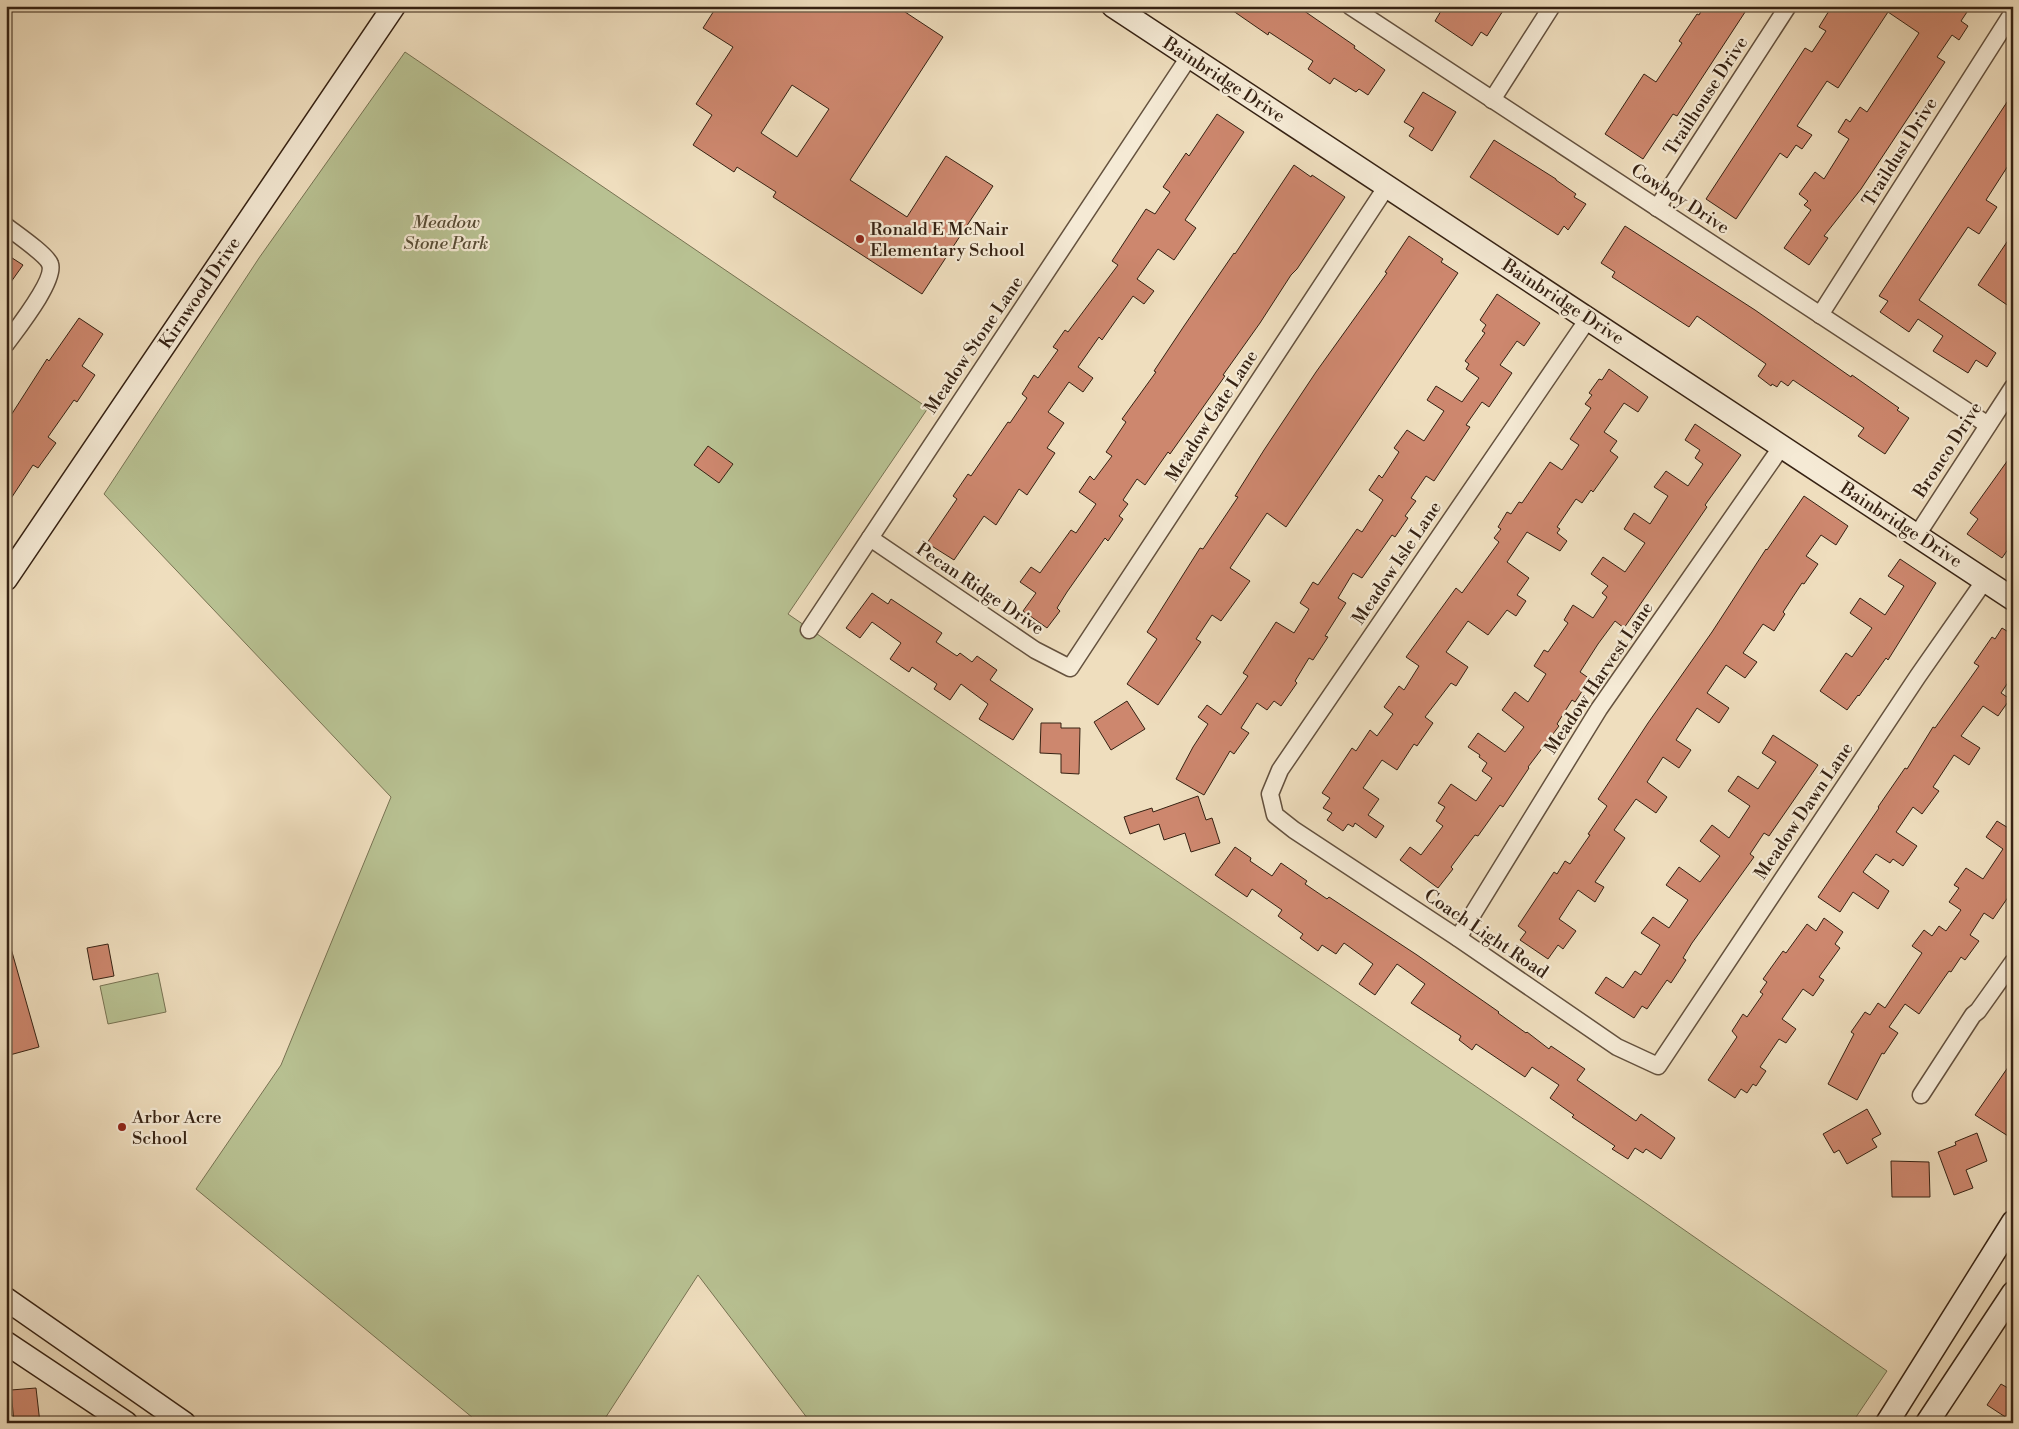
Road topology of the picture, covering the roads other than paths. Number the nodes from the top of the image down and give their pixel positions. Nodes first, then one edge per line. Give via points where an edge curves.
1 (394, 6) edge
2 (1113, 6) edge
3 (1350, 6) edge
4 (1552, 6) edge
5 (1788, 6) edge
6 (2013, 12) edge
7 (1189, 57) junction
8 (1492, 100) junction
9 (1387, 186) junction
10 (1657, 208) junction
11 (6, 226) edge
12 (1820, 315) junction
13 (1588, 319) junction
14 (6, 344) edge
15 (2013, 387) edge
16 (1988, 425) junction
17 (1782, 446) junction
18 (1917, 535) junction
19 (870, 538) junction
20 (6, 579) edge
21 (1985, 580) junction
22 (2013, 599) edge
23 (809, 630) dead end
24 (1070, 668) joint
25 (1294, 830) joint
26 (1458, 938) junction
27 (2013, 962) edge
28 (1658, 1066) joint
29 (1920, 1095) dead end
30 (2013, 1222) edge
31 (2013, 1293) edge
32 (6, 1299) edge
33 (6, 1342) edge
34 (126, 1423) edge
35 (184, 1423) edge
36 (1887, 1423) edge
37 (1928, 1423) edge

1 - 20 street, Kirnwood Drive
2 - 7 street, Bainbridge Drive
3 - 8 street, Cowboy Drive
4 - 8 street
5 - 10 street, Trailhouse Drive
6 - 12 street, Traildust Drive
7 - 9 street, Bainbridge Drive
7 - 19 street, Meadow Stone Lane
8 - 10 street, Cowboy Drive
9 - 13 street, Bainbridge Drive
9 - 24 street, Meadow Gate Lane
10 - 12 street, Cowboy Drive
11 - 14 street via 46,257 51,274
12 - 16 street, Cowboy Drive
13 - 17 street, Bainbridge Drive
13 - 25 street, Meadow Isle Lane via 1280,770 1270,794 1275,815
15 - 16 street, Bronco Drive
16 - 18 street, Bronco Drive
17 - 18 street, Bainbridge Drive
17 - 26 street, Meadow Harvest Lane via 1599,709
18 - 21 street, Bainbridge Drive
19 - 23 street, Meadow Stone Lane
19 - 24 street, Pecan Ridge Drive via 1035,650
21 - 22 street, Bainbridge Drive
21 - 28 street, Meadow Dawn Lane
25 - 26 street, Coach Light Road
26 - 28 street, Coach Light Road via 1617,1047
27 - 29 street
30 - 36 street
31 - 37 street
32 - 35 street
33 - 34 street

